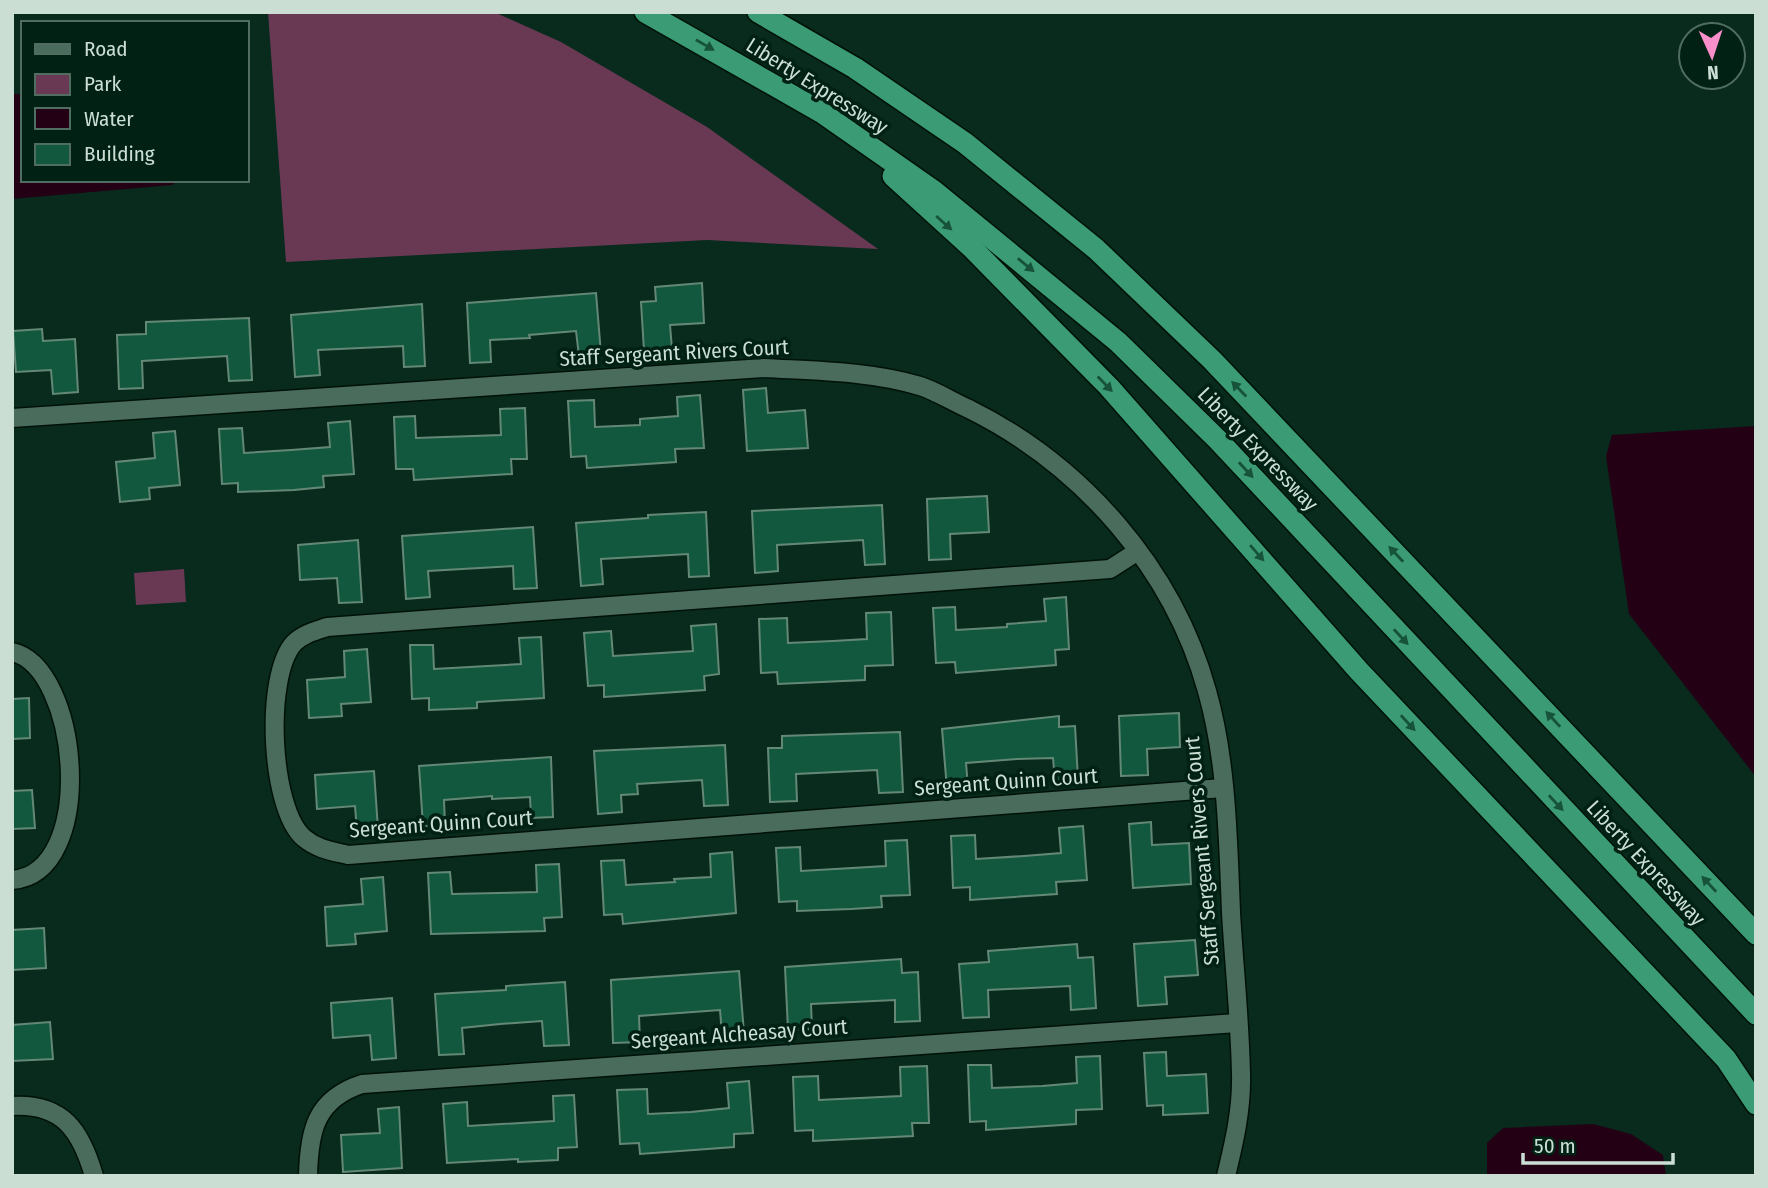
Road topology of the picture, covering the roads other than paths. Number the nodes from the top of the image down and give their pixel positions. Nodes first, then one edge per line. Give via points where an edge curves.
1 (645, 12) edge
2 (758, 12) edge
3 (821, 112) junction
4 (12, 418) edge
5 (1138, 551) junction
6 (12, 652) edge
7 (1223, 788) junction
8 (12, 880) edge
9 (1756, 934) edge
10 (1756, 1014) edge
11 (1237, 1023) junction
12 (1756, 1104) edge
13 (12, 1107) edge
14 (94, 1176) edge
15 (308, 1176) edge
16 (1226, 1176) edge

1 -> 3 highway, Liberty Expressway
9 -> 2 highway, Liberty Expressway via 1212,360 1096,249 965,143 855,68
3 -> 10 highway, Liberty Expressway via 934,191 1118,342 1218,440
3 -> 12 highway via 971,247 1109,387 1359,671 1726,1059
4 - 5 street, Staff Sergeant Rivers Court via 723,369 872,375 922,387 1001,425 1053,461
5 - 7 street, Staff Sergeant Rivers Court via 1168,597 1207,690
5 - 7 street, Sergeant Quinn Court via 1110,569 327,627 304,635 293,645 279,680 275,747 287,811 302,836 321,849 348,855
6 - 8 street via 39,668 58,702 70,783 64,834 55,855 38,871
7 - 11 street, Staff Sergeant Rivers Court
11 - 15 street, Sergeant Alcheasay Court via 362,1084 339,1092 317,1117
11 - 16 street, Staff Sergeant Rivers Court via 1241,1076 1237,1130
13 - 14 street via 29,1105 64,1117 86,1149

